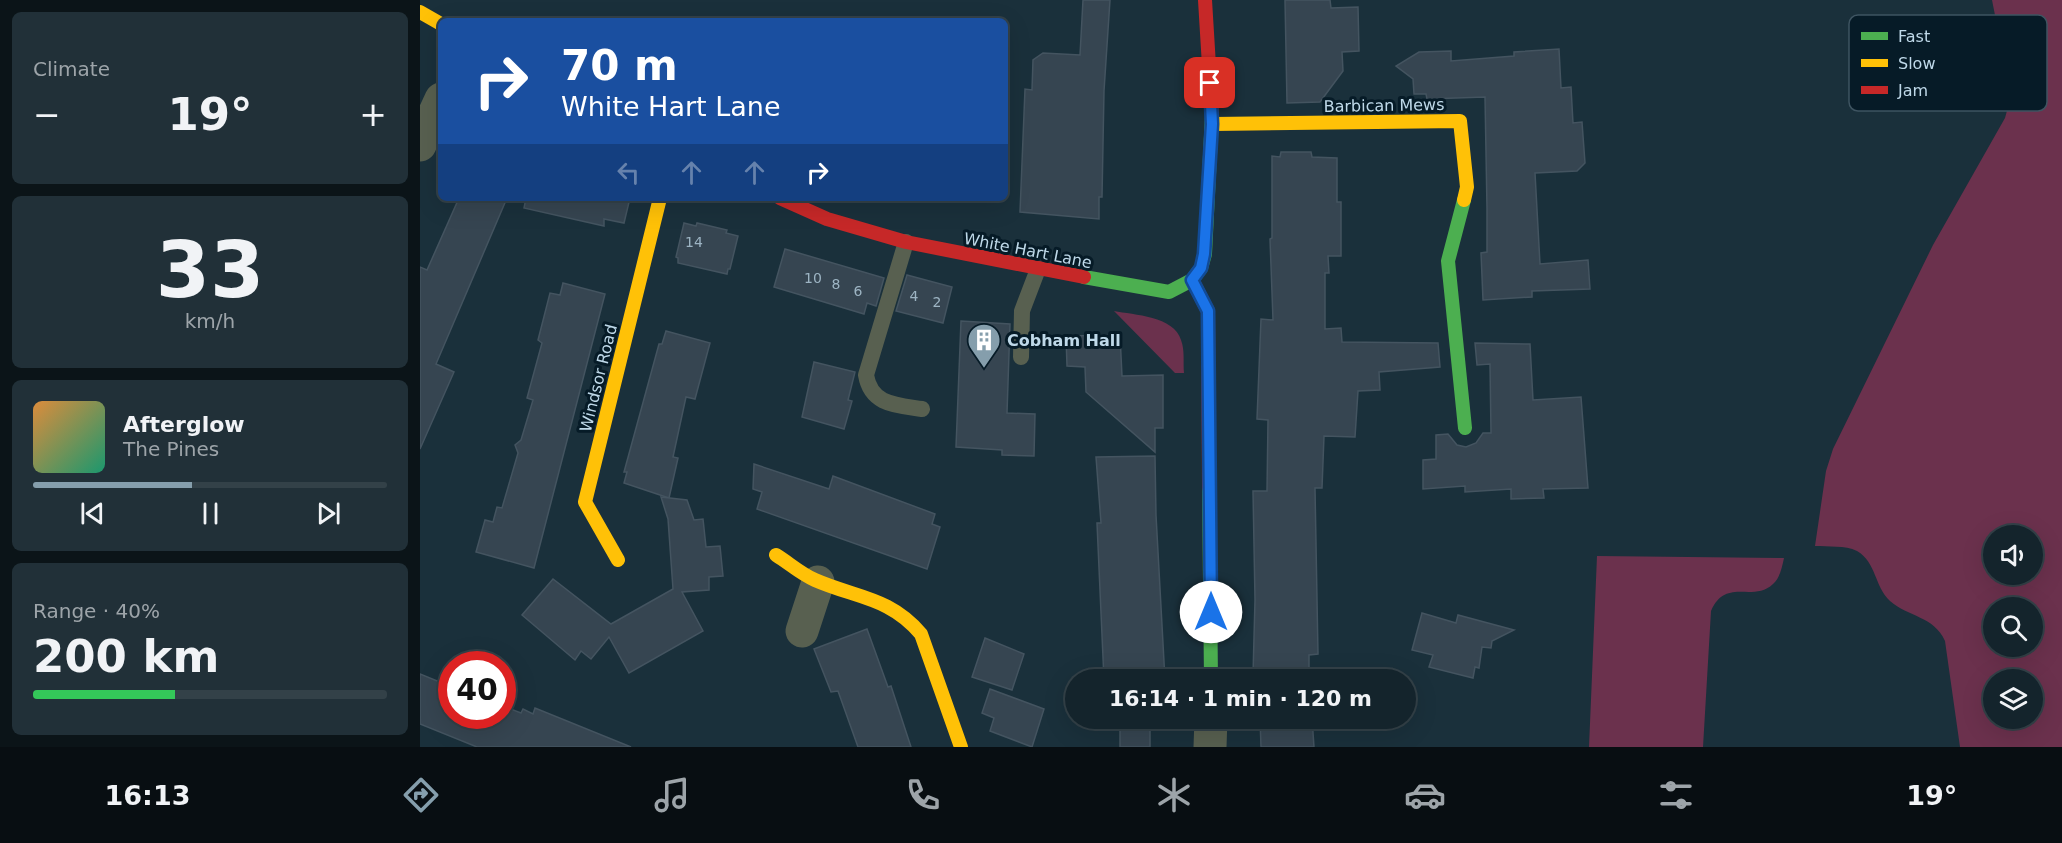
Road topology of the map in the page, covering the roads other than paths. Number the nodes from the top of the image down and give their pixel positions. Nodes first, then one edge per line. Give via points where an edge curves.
1 (1205, 0) edge
2 (420, 12) edge
3 (438, 22) edge
4 (438, 106) edge
5 (1212, 124) junction
6 (420, 145) edge
7 (659, 201) edge
8 (787, 201) edge
9 (906, 242) junction
10 (1038, 269) junction
11 (1192, 280) junction
12 (1020, 357) dead end
13 (922, 409) dead end
14 (1465, 429) dead end
15 (776, 555) dead end
16 (618, 560) dead end
17 (818, 582) junction
18 (802, 631) dead end
19 (1211, 669) edge
20 (1211, 729) edge
21 (961, 747) edge
22 (1210, 747) edge

1 - 5 street
2 - 3 street
4 - 6 street
5 - 11 street via 1204,254 1201,268
5 - 14 street, Barbican Mews via 1460,120 1467,187 1448,261
7 - 16 street, Windsor Road via 585,502
8 - 9 street, White Hart Lane via 827,219
9 - 10 street, White Hart Lane
9 - 13 lane via 866,375 868,387 885,404
10 - 11 street, White Hart Lane via 1169,292
10 - 12 lane via 1022,311
11 - 19 street via 1208,311
15 - 17 street
17 - 18 street
17 - 21 street via 889,605 914,624
20 - 22 street

